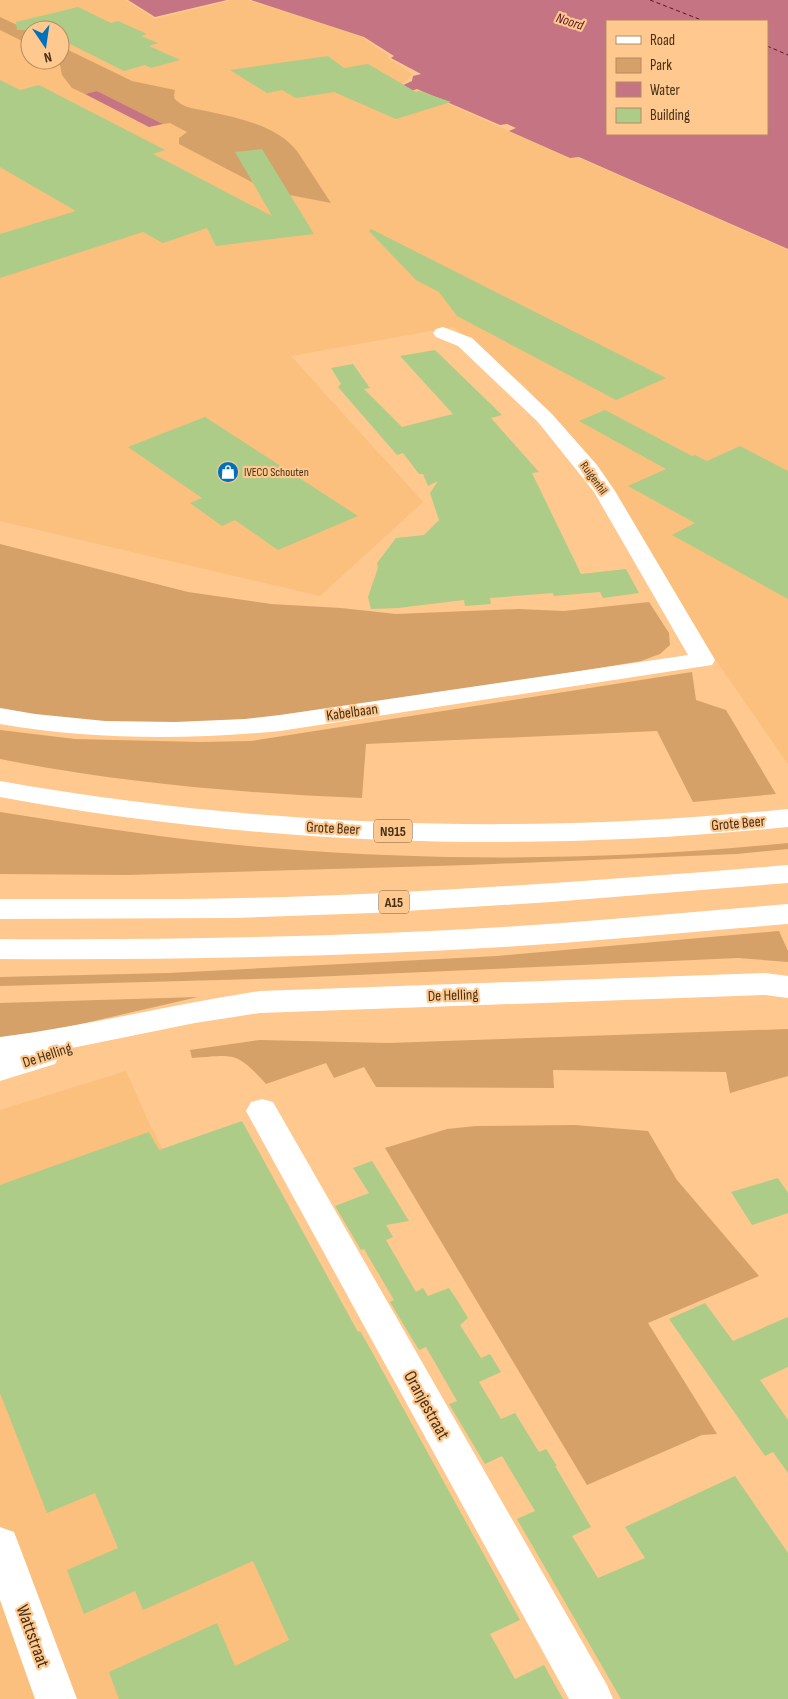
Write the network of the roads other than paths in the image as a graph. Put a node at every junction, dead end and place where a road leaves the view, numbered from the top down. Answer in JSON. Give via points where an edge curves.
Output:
{"nodes":[{"id":1,"x":443,"y":333,"type":"dead end"},
{"id":2,"x":703,"y":660,"type":"joint"},
{"id":3,"x":0,"y":716,"type":"edge"},
{"id":4,"x":0,"y":790,"type":"edge"},
{"id":5,"x":788,"y":818,"type":"edge"},
{"id":6,"x":788,"y":874,"type":"edge"},
{"id":7,"x":0,"y":910,"type":"edge"},
{"id":8,"x":788,"y":914,"type":"edge"},
{"id":9,"x":0,"y":949,"type":"edge"},
{"id":10,"x":788,"y":986,"type":"edge"},
{"id":11,"x":121,"y":1029,"type":"junction"},
{"id":12,"x":0,"y":1048,"type":"edge"},
{"id":13,"x":0,"y":1069,"type":"edge"},
{"id":14,"x":262,"y":1111,"type":"dead end"},
{"id":15,"x":0,"y":1545,"type":"edge"},
{"id":16,"x":56,"y":1699,"type":"edge"},
{"id":17,"x":592,"y":1699,"type":"edge"}],
"edges":[{"from":1,"to":2,"type":"main road","name":"Ruigenhil","via":[[465,342],[545,418],[589,470]]},
{"from":2,"to":3,"type":"main road","name":"Kabelbaan","via":[[230,728],[113,730]]},
{"from":4,"to":5,"type":"main road","name":"Grote Beer","number":"N915","via":[[195,818],[392,831],[591,831],[690,827]]},
{"from":6,"to":7,"type":"main road","number":"A15","via":[[627,888],[313,906]]},
{"from":8,"to":9,"type":"main road","via":[[506,937],[388,943]]},
{"from":10,"to":11,"type":"main road","name":"De Helling","via":[[765,984],[260,1002],[212,1008]]},
{"from":11,"to":12,"type":"main road","name":"De Helling"},
{"from":11,"to":13,"type":"main road","name":"De Helling"},
{"from":14,"to":17,"type":"main road","name":"Oranjestraat"},
{"from":15,"to":16,"type":"main road","name":"Wattstraat"}]}
